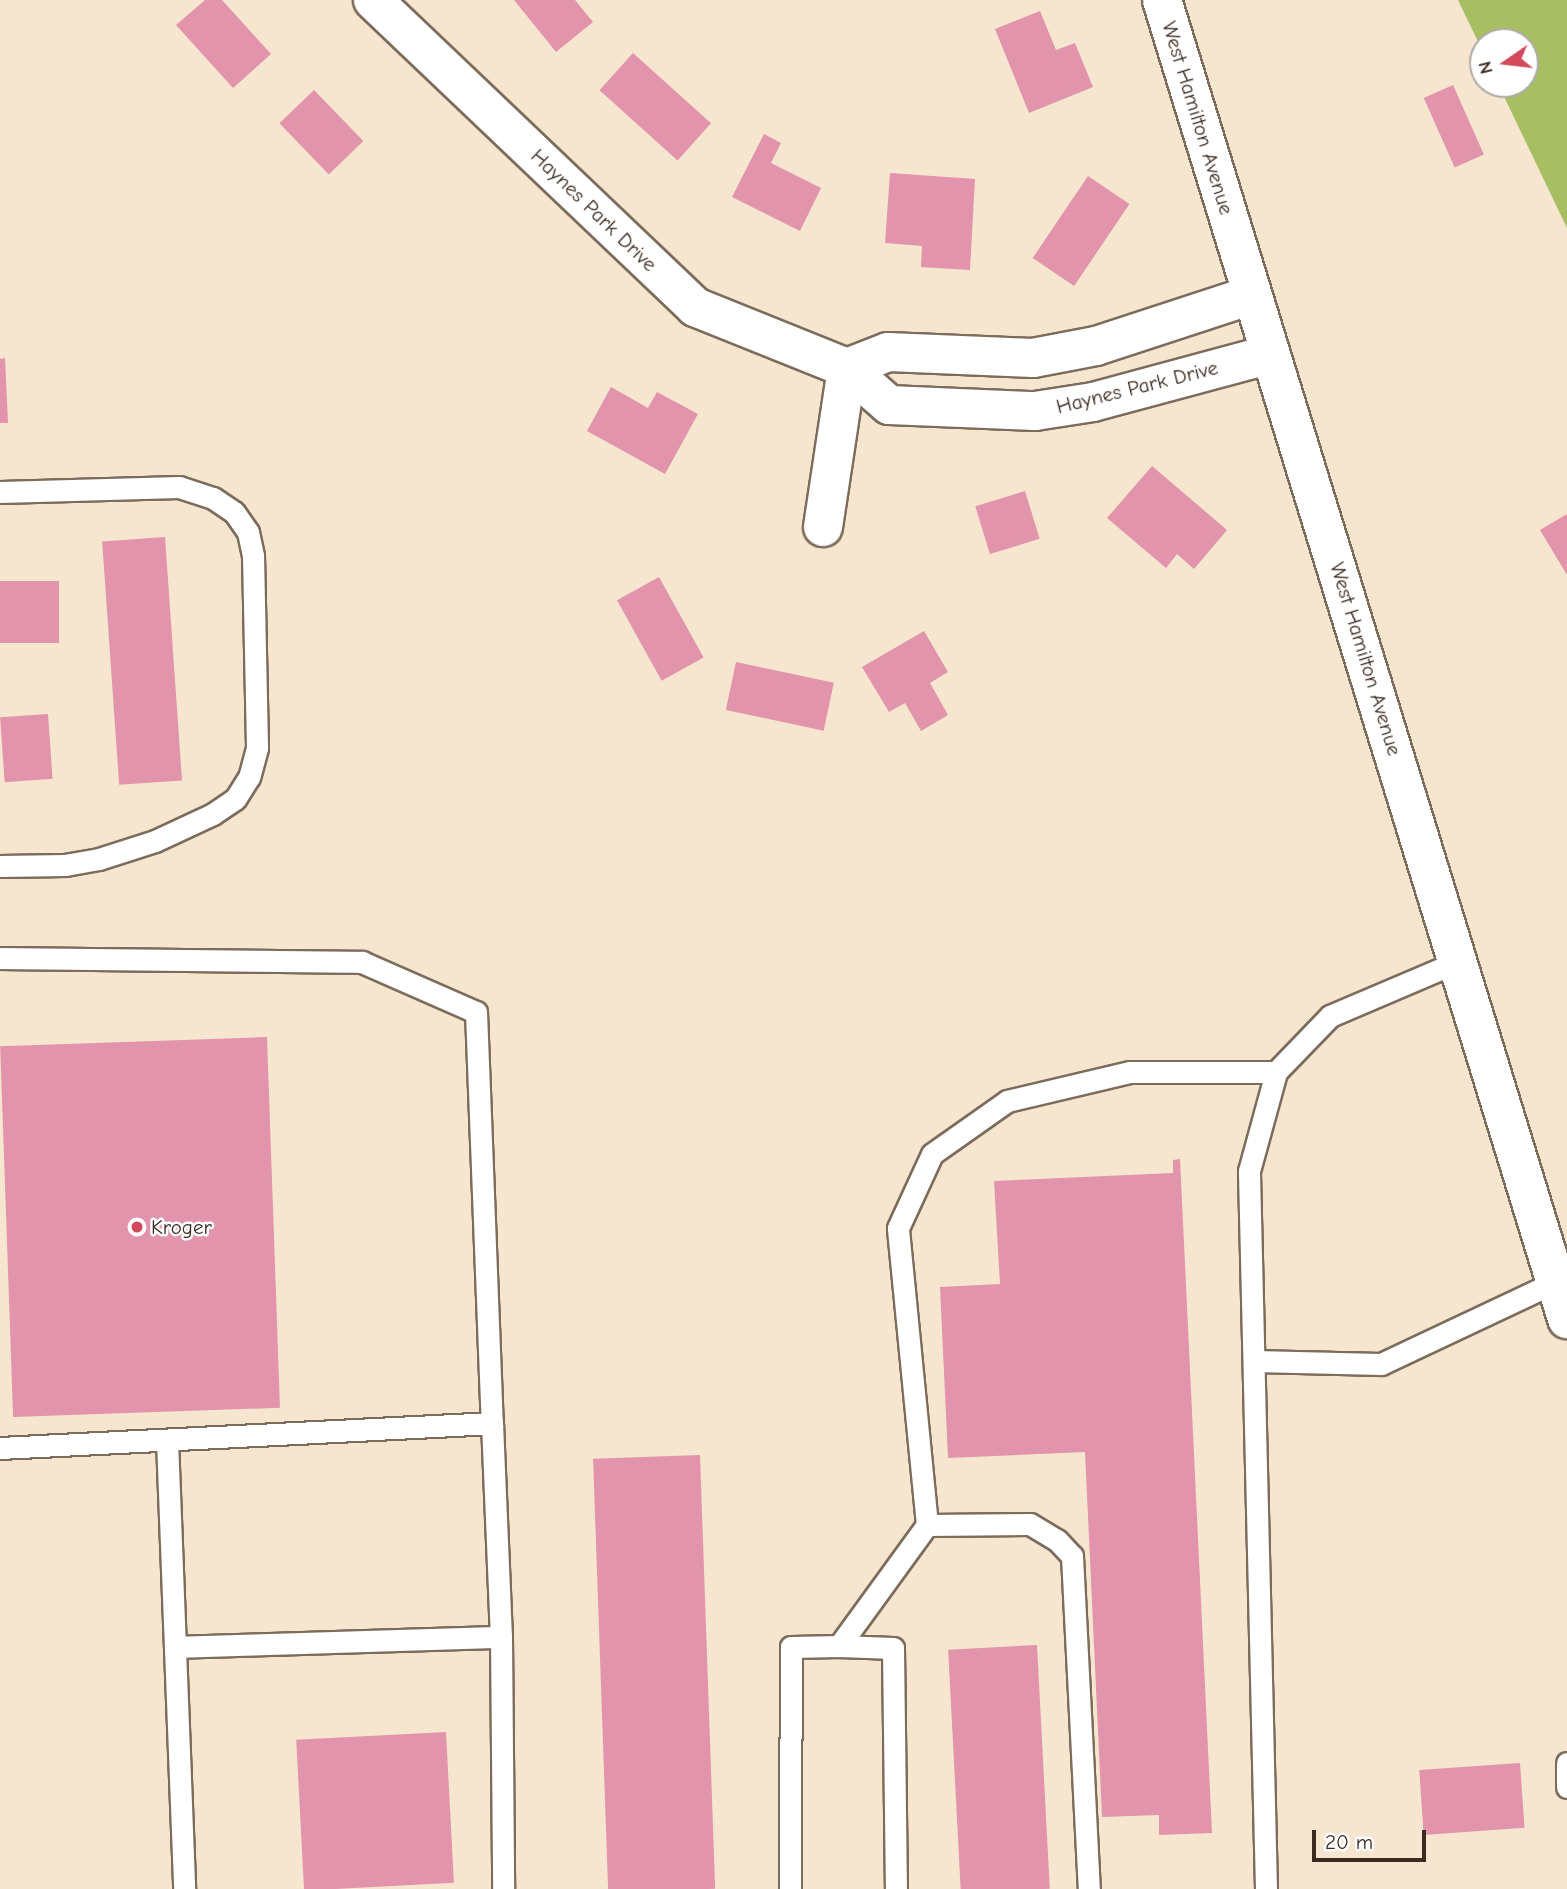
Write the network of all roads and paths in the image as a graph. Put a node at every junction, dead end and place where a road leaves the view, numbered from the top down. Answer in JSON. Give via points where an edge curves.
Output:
{"nodes":[{"id":1,"x":373,"y":0,"type":"edge"},
{"id":2,"x":1162,"y":0,"type":"edge"},
{"id":3,"x":1252,"y":295,"type":"junction"},
{"id":4,"x":1082,"y":349,"type":"junction"},
{"id":5,"x":1271,"y":354,"type":"junction"},
{"id":6,"x":847,"y":368,"type":"junction"},
{"id":7,"x":1093,"y":402,"type":"junction"},
{"id":8,"x":0,"y":492,"type":"edge"},
{"id":9,"x":824,"y":527,"type":"dead end"},
{"id":10,"x":0,"y":866,"type":"edge"},
{"id":11,"x":0,"y":958,"type":"edge"},
{"id":12,"x":1459,"y":961,"type":"junction"},
{"id":13,"x":1276,"y":1072,"type":"junction"},
{"id":14,"x":1561,"y":1279,"type":"edge"},
{"id":15,"x":1567,"y":1319,"type":"edge"},
{"id":16,"x":1254,"y":1361,"type":"junction"},
{"id":17,"x":492,"y":1423,"type":"junction"},
{"id":18,"x":167,"y":1440,"type":"junction"},
{"id":19,"x":0,"y":1448,"type":"edge"},
{"id":20,"x":927,"y":1525,"type":"junction"},
{"id":21,"x":501,"y":1637,"type":"junction"},
{"id":22,"x":839,"y":1646,"type":"junction"},
{"id":23,"x":175,"y":1647,"type":"junction"},
{"id":24,"x":1567,"y":1763,"type":"edge"},
{"id":25,"x":1567,"y":1787,"type":"edge"},
{"id":26,"x":184,"y":1889,"type":"edge"},
{"id":27,"x":503,"y":1889,"type":"edge"},
{"id":28,"x":790,"y":1889,"type":"edge"},
{"id":29,"x":896,"y":1889,"type":"edge"},
{"id":30,"x":1090,"y":1889,"type":"edge"},
{"id":31,"x":1266,"y":1889,"type":"edge"}],
"edges":[{"from":1,"to":6,"type":"street","name":"Haynes Park Drive","via":[[695,307]]},
{"from":2,"to":3,"type":"street","name":"West Hamilton Avenue"},
{"from":3,"to":4,"type":"street"},
{"from":3,"to":5,"type":"street","name":"West Hamilton Avenue"},
{"from":4,"to":6,"type":"street","via":[[1033,358],[888,352]]},
{"from":4,"to":7,"type":"street"},
{"from":5,"to":7,"type":"street","name":"Haynes Park Drive"},
{"from":5,"to":12,"type":"street","name":"West Hamilton Avenue"},
{"from":6,"to":7,"type":"street","name":"Haynes Park Drive","via":[[889,405],[1035,411]]},
{"from":6,"to":9,"type":"street"},
{"from":8,"to":10,"type":"lane","via":[[179,487],[213,498],[233,512],[248,532],[253,555],[257,748],[249,777],[235,799],[155,841],[66,865]]},
{"from":11,"to":17,"type":"lane","via":[[362,962],[476,1012]]},
{"from":12,"to":13,"type":"lane","via":[[1330,1016]]},
{"from":12,"to":14,"type":"street","name":"West Hamilton Avenue"},
{"from":13,"to":16,"type":"lane","via":[[1250,1171]]},
{"from":13,"to":20,"type":"lane","via":[[1130,1072],[1007,1101],[932,1154],[898,1228]]},
{"from":14,"to":15,"type":"street","name":"West Hamilton Avenue"},
{"from":14,"to":16,"type":"lane","via":[[1381,1364]]},
{"from":16,"to":31,"type":"lane"},
{"from":17,"to":18,"type":"lane"},
{"from":17,"to":21,"type":"lane"},
{"from":18,"to":19,"type":"lane"},
{"from":18,"to":23,"type":"lane"},
{"from":20,"to":22,"type":"lane"},
{"from":20,"to":30,"type":"lane","via":[[1030,1524],[1057,1540],[1072,1556]]},
{"from":21,"to":23,"type":"lane"},
{"from":21,"to":27,"type":"lane"},
{"from":22,"to":28,"type":"lane","via":[[791,1647]]},
{"from":22,"to":29,"type":"lane","via":[[892,1648]]},
{"from":23,"to":26,"type":"lane"},
{"from":24,"to":25,"type":"lane"}]}
